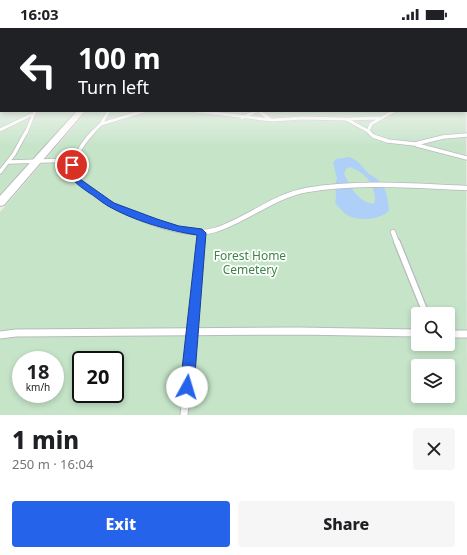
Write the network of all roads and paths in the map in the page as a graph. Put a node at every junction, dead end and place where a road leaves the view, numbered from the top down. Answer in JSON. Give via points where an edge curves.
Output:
{"nodes":[{"id":1,"x":34,"y":112,"type":"edge"},
{"id":2,"x":80,"y":112,"type":"edge"},
{"id":3,"x":108,"y":112,"type":"edge"},
{"id":4,"x":141,"y":112,"type":"edge"},
{"id":5,"x":203,"y":112,"type":"edge"},
{"id":6,"x":256,"y":112,"type":"edge"},
{"id":7,"x":260,"y":112,"type":"edge"},
{"id":8,"x":392,"y":112,"type":"edge"},
{"id":9,"x":31,"y":115,"type":"junction"},
{"id":10,"x":242,"y":118,"type":"junction"},
{"id":11,"x":380,"y":118,"type":"junction"},
{"id":12,"x":272,"y":120,"type":"junction"},
{"id":13,"x":346,"y":120,"type":"junction"},
{"id":14,"x":101,"y":124,"type":"junction"},
{"id":15,"x":0,"y":130,"type":"edge"},
{"id":16,"x":368,"y":130,"type":"junction"},
{"id":17,"x":467,"y":135,"type":"edge"},
{"id":18,"x":415,"y":144,"type":"junction"},
{"id":19,"x":74,"y":160,"type":"junction"},
{"id":20,"x":467,"y":160,"type":"edge"},
{"id":21,"x":9,"y":162,"type":"junction"},
{"id":22,"x":36,"y":162,"type":"junction"},
{"id":23,"x":0,"y":172,"type":"edge"},
{"id":24,"x":467,"y":188,"type":"edge"},
{"id":25,"x":0,"y":202,"type":"edge"},
{"id":26,"x":393,"y":232,"type":"dead end"},
{"id":27,"x":202,"y":233,"type":"junction"},
{"id":28,"x":423,"y":307,"type":"edge"},
{"id":29,"x":193,"y":332,"type":"junction"},
{"id":30,"x":411,"y":333,"type":"edge"},
{"id":31,"x":455,"y":334,"type":"edge"},
{"id":32,"x":467,"y":334,"type":"edge"},
{"id":33,"x":0,"y":335,"type":"edge"},
{"id":34,"x":184,"y":415,"type":"edge"}],
"edges":[{"from":1,"to":9,"type":"lane"},
{"from":2,"to":22,"type":"street"},
{"from":3,"to":14,"type":"lane"},
{"from":4,"to":14,"type":"lane"},
{"from":5,"to":10,"type":"lane"},
{"from":6,"to":10,"type":"lane"},
{"from":7,"to":12,"type":"lane"},
{"from":8,"to":11,"type":"lane"},
{"from":9,"to":15,"type":"lane"},
{"from":9,"to":21,"type":"lane","via":[[26,133]]},
{"from":10,"to":12,"type":"lane"},
{"from":11,"to":13,"type":"lane"},
{"from":11,"to":16,"type":"lane","via":[[371,124]]},
{"from":12,"to":13,"type":"lane"},
{"from":13,"to":16,"type":"lane"},
{"from":14,"to":19,"type":"lane","via":[[88,137]]},
{"from":16,"to":18,"type":"lane","via":[[373,136],[388,141]]},
{"from":17,"to":18,"type":"lane","via":[[443,137]]},
{"from":18,"to":20,"type":"lane"},
{"from":19,"to":22,"type":"lane"},
{"from":19,"to":27,"type":"lane","via":[[72,173],[78,181],[111,204],[171,227]]},
{"from":21,"to":22,"type":"lane"},
{"from":21,"to":23,"type":"lane"},
{"from":22,"to":25,"type":"street"},
{"from":24,"to":27,"type":"lane","via":[[400,186],[304,190],[232,224]]},
{"from":26,"to":28,"type":"lane"},
{"from":27,"to":29,"type":"lane"},
{"from":29,"to":30,"type":"lane"},
{"from":29,"to":33,"type":"lane"},
{"from":29,"to":34,"type":"lane"},
{"from":31,"to":32,"type":"lane"}]}
